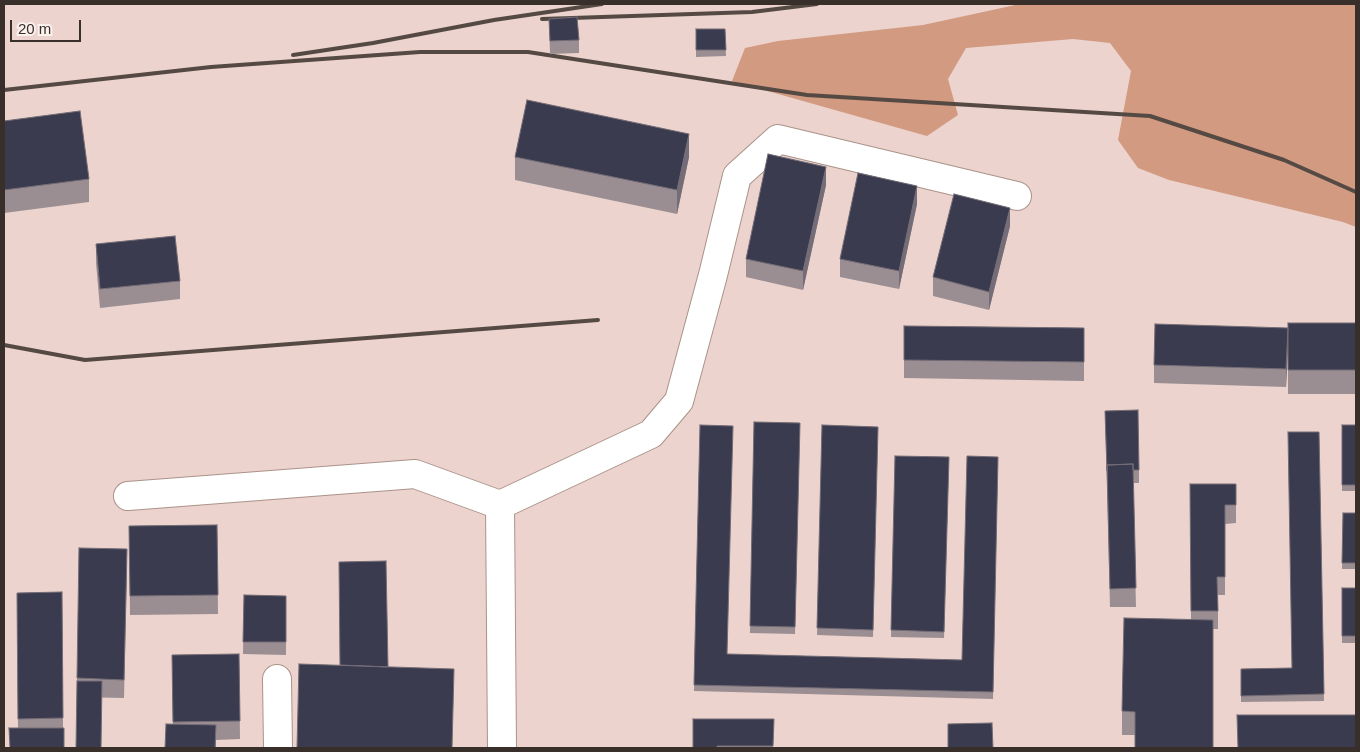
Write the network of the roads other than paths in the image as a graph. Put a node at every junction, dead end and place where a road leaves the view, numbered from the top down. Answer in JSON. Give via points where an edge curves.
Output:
{"nodes":[{"id":1,"x":1017,"y":196,"type":"dead end"},
{"id":2,"x":128,"y":496,"type":"dead end"},
{"id":3,"x":500,"y":505,"type":"junction"},
{"id":4,"x":277,"y":680,"type":"dead end"},
{"id":5,"x":278,"y":748,"type":"edge"},
{"id":6,"x":502,"y":748,"type":"edge"}],
"edges":[{"from":1,"to":3,"type":"lane","via":[[778,139],[737,176],[679,401],[651,434]]},
{"from":2,"to":3,"type":"lane","via":[[414,474]]},
{"from":3,"to":6,"type":"lane"},
{"from":4,"to":5,"type":"lane"}]}
